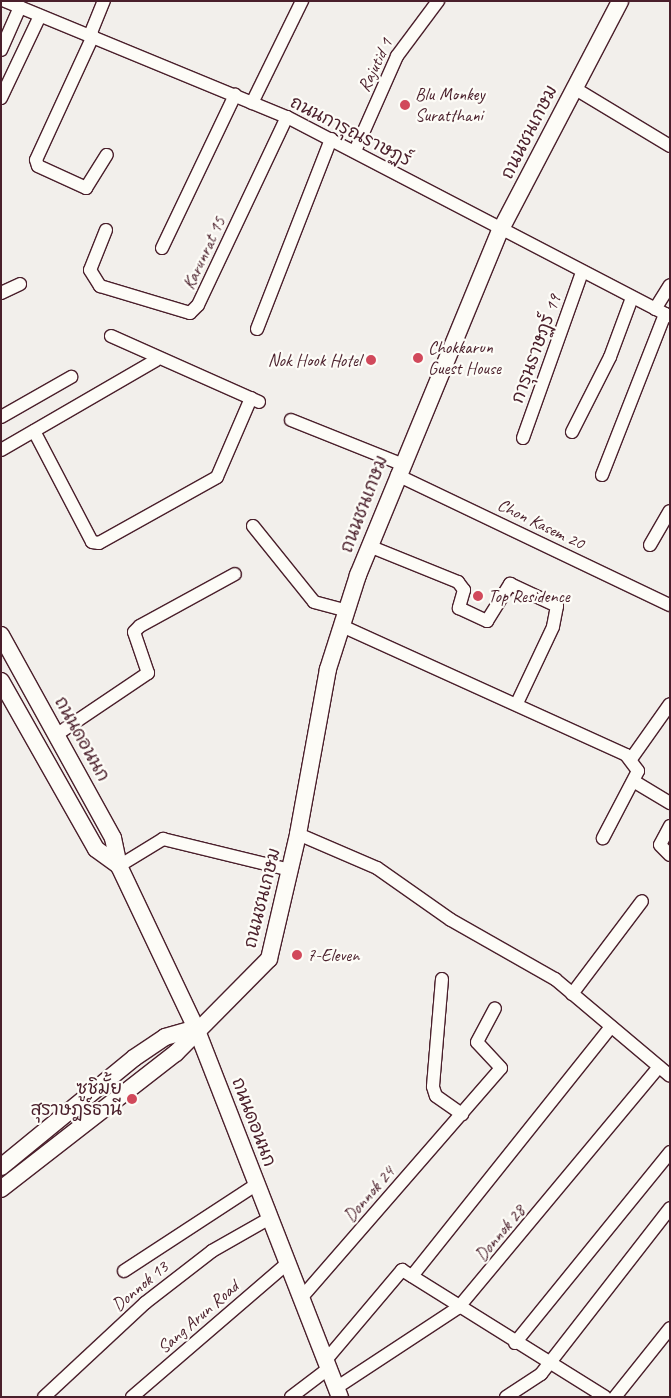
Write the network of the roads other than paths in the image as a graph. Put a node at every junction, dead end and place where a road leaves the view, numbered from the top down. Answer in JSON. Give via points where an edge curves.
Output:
{"nodes":[{"id":1,"x":5,"y":1,"type":"edge"},
{"id":2,"x":104,"y":1,"type":"edge"},
{"id":3,"x":302,"y":1,"type":"edge"},
{"id":4,"x":438,"y":1,"type":"edge"},
{"id":5,"x":620,"y":1,"type":"edge"},
{"id":6,"x":26,"y":6,"type":"edge"},
{"id":7,"x":40,"y":16,"type":"junction"},
{"id":8,"x":91,"y":36,"type":"junction"},
{"id":9,"x":1,"y":50,"type":"edge"},
{"id":10,"x":574,"y":88,"type":"junction"},
{"id":11,"x":235,"y":95,"type":"junction"},
{"id":12,"x":1,"y":98,"type":"edge"},
{"id":13,"x":252,"y":103,"type":"junction"},
{"id":14,"x":287,"y":117,"type":"junction"},
{"id":15,"x":331,"y":139,"type":"junction"},
{"id":16,"x":670,"y":146,"type":"edge"},
{"id":17,"x":355,"y":151,"type":"junction"},
{"id":18,"x":107,"y":155,"type":"dead end"},
{"id":19,"x":106,"y":230,"type":"dead end"},
{"id":20,"x":500,"y":231,"type":"junction"},
{"id":21,"x":162,"y":248,"type":"dead end"},
{"id":22,"x":582,"y":272,"type":"junction"},
{"id":23,"x":20,"y":284,"type":"dead end"},
{"id":24,"x":670,"y":285,"type":"edge"},
{"id":25,"x":1,"y":294,"type":"edge"},
{"id":26,"x":632,"y":298,"type":"junction"},
{"id":27,"x":663,"y":313,"type":"edge"},
{"id":28,"x":258,"y":329,"type":"dead end"},
{"id":29,"x":111,"y":336,"type":"dead end"},
{"id":30,"x":156,"y":360,"type":"junction"},
{"id":31,"x":71,"y":377,"type":"dead end"},
{"id":32,"x":3,"y":412,"type":"edge"},
{"id":33,"x":291,"y":420,"type":"dead end"},
{"id":34,"x":34,"y":431,"type":"junction"},
{"id":35,"x":572,"y":432,"type":"dead end"},
{"id":36,"x":523,"y":438,"type":"dead end"},
{"id":37,"x":1,"y":450,"type":"edge"},
{"id":38,"x":399,"y":469,"type":"junction"},
{"id":39,"x":602,"y":475,"type":"dead end"},
{"id":40,"x":670,"y":511,"type":"edge"},
{"id":41,"x":253,"y":526,"type":"dead end"},
{"id":42,"x":650,"y":545,"type":"dead end"},
{"id":43,"x":369,"y":546,"type":"junction"},
{"id":44,"x":235,"y":574,"type":"dead end"},
{"id":45,"x":670,"y":605,"type":"edge"},
{"id":46,"x":344,"y":619,"type":"junction"},
{"id":47,"x":1,"y":635,"type":"edge"},
{"id":48,"x":1,"y":681,"type":"edge"},
{"id":49,"x":517,"y":703,"type":"junction"},
{"id":50,"x":670,"y":704,"type":"edge"},
{"id":51,"x":666,"y":718,"type":"edge"},
{"id":52,"x":56,"y":735,"type":"junction"},
{"id":53,"x":630,"y":759,"type":"junction"},
{"id":54,"x":635,"y":782,"type":"junction"},
{"id":55,"x":670,"y":803,"type":"edge"},
{"id":56,"x":670,"y":826,"type":"edge"},
{"id":57,"x":298,"y":834,"type":"junction"},
{"id":58,"x":602,"y":838,"type":"dead end"},
{"id":59,"x":670,"y":855,"type":"edge"},
{"id":60,"x":119,"y":866,"type":"junction"},
{"id":61,"x":290,"y":870,"type":"junction"},
{"id":62,"x":642,"y":901,"type":"dead end"},
{"id":63,"x":442,"y":978,"type":"dead end"},
{"id":64,"x":572,"y":994,"type":"junction"},
{"id":65,"x":496,"y":1008,"type":"dead end"},
{"id":66,"x":611,"y":1027,"type":"junction"},
{"id":67,"x":196,"y":1028,"type":"junction"},
{"id":68,"x":659,"y":1066,"type":"junction"},
{"id":69,"x":670,"y":1076,"type":"edge"},
{"id":70,"x":462,"y":1114,"type":"junction"},
{"id":71,"x":670,"y":1152,"type":"edge"},
{"id":72,"x":1,"y":1167,"type":"edge"},
{"id":73,"x":257,"y":1184,"type":"junction"},
{"id":74,"x":1,"y":1189,"type":"edge"},
{"id":75,"x":670,"y":1208,"type":"edge"},
{"id":76,"x":270,"y":1218,"type":"junction"},
{"id":77,"x":288,"y":1263,"type":"junction"},
{"id":78,"x":124,"y":1271,"type":"dead end"},
{"id":79,"x":412,"y":1276,"type":"junction"},
{"id":80,"x":302,"y":1297,"type":"junction"},
{"id":81,"x":458,"y":1308,"type":"junction"},
{"id":82,"x":670,"y":1328,"type":"edge"},
{"id":83,"x":515,"y":1343,"type":"junction"},
{"id":84,"x":546,"y":1363,"type":"junction"},
{"id":85,"x":327,"y":1364,"type":"junction"},
{"id":86,"x":338,"y":1392,"type":"edge"},
{"id":87,"x":44,"y":1397,"type":"edge"},
{"id":88,"x":132,"y":1397,"type":"edge"},
{"id":89,"x":291,"y":1397,"type":"edge"},
{"id":90,"x":506,"y":1397,"type":"edge"},
{"id":91,"x":605,"y":1397,"type":"edge"},
{"id":92,"x":615,"y":1397,"type":"edge"}],
"edges":[{"from":1,"to":6,"type":"street","name":"ถนนการุณราษฏร์"},
{"from":2,"to":8,"type":"street"},
{"from":3,"to":13,"type":"street"},
{"from":4,"to":17,"type":"street","name":"Rajutid 1","via":[[397,56]]},
{"from":5,"to":10,"type":"main road","name":"ถนนชนเกษม"},
{"from":6,"to":7,"type":"street","name":"ถนนการุณราษฏร์"},
{"from":6,"to":9,"type":"street"},
{"from":7,"to":8,"type":"street","name":"ถนนการุณราษฏร์"},
{"from":7,"to":12,"type":"street"},
{"from":8,"to":11,"type":"street","name":"ถนนการุณราษฏร์"},
{"from":8,"to":18,"type":"street","via":[[36,160],[38,166],[86,188]]},
{"from":10,"to":16,"type":"street"},
{"from":10,"to":20,"type":"main road","name":"ถนนชนเกษม"},
{"from":11,"to":13,"type":"street","name":"ถนนการุณราษฏร์"},
{"from":11,"to":21,"type":"street"},
{"from":13,"to":14,"type":"street","name":"ถนนการุณราษฏร์"},
{"from":14,"to":15,"type":"street","name":"ถนนการุณราษฏร์"},
{"from":14,"to":19,"type":"street","name":"Karunrat 15","via":[[198,305],[190,313],[100,286],[90,270]]},
{"from":15,"to":17,"type":"street","name":"ถนนการุณราษฏร์"},
{"from":15,"to":28,"type":"street"},
{"from":17,"to":20,"type":"street","name":"ถนนการุณราษฏร์"},
{"from":20,"to":22,"type":"street","name":"ถนนการุณราษฏร์"},
{"from":20,"to":38,"type":"main road","name":"ถนนชนเกษม"},
{"from":22,"to":26,"type":"street","name":"ถนนการุณราษฏร์"},
{"from":22,"to":36,"type":"street","name":"การุนราษฏร์ 19"},
{"from":23,"to":25,"type":"street"},
{"from":24,"to":27,"type":"street"},
{"from":26,"to":27,"type":"street","name":"ถนนการุณราษฏร์"},
{"from":26,"to":35,"type":"street","via":[[610,357]]},
{"from":27,"to":39,"type":"street"},
{"from":29,"to":30,"type":"street"},
{"from":30,"to":34,"type":"street"},
{"from":30,"to":34,"type":"street","via":[[255,400],[217,477],[99,543],[92,542]]},
{"from":31,"to":32,"type":"street"},
{"from":33,"to":38,"type":"street","name":"Chon Kasem 20"},
{"from":34,"to":37,"type":"street"},
{"from":38,"to":43,"type":"main road","name":"ถนนชนเกษม"},
{"from":38,"to":45,"type":"street","name":"Chon Kasem 20"},
{"from":40,"to":42,"type":"street"},
{"from":41,"to":46,"type":"street","via":[[314,602]]},
{"from":43,"to":46,"type":"main road","name":"ถนนชนเกษม"},
{"from":43,"to":49,"type":"street","via":[[458,582],[464,590],[460,608],[486,621],[510,584],[557,606],[553,627]]},
{"from":44,"to":52,"type":"street","via":[[140,626],[134,632],[148,674]]},
{"from":46,"to":49,"type":"street"},
{"from":46,"to":57,"type":"main road","name":"ถนนชนเกษม","via":[[328,669]]},
{"from":47,"to":52,"type":"main road","name":"ถนนดอนนก"},
{"from":48,"to":60,"type":"main road","name":"ถนนดอนนก","via":[[96,849]]},
{"from":49,"to":53,"type":"street"},
{"from":50,"to":51,"type":"street"},
{"from":51,"to":53,"type":"street"},
{"from":52,"to":60,"type":"main road","name":"ถนนดอนนก","via":[[113,838]]},
{"from":53,"to":54,"type":"street","via":[[638,771]]},
{"from":54,"to":55,"type":"street"},
{"from":54,"to":58,"type":"street"},
{"from":56,"to":59,"type":"street","via":[[660,845]]},
{"from":57,"to":61,"type":"main road","name":"ถนนชนเกษม"},
{"from":57,"to":64,"type":"street","via":[[377,868],[451,920]]},
{"from":60,"to":61,"type":"street","via":[[163,840]]},
{"from":60,"to":67,"type":"main road","name":"ถนนดอนนก"},
{"from":61,"to":67,"type":"main road","name":"ถนนชนเกษม","via":[[269,959],[246,986]]},
{"from":62,"to":64,"type":"street"},
{"from":63,"to":70,"type":"street","via":[[433,1087],[436,1096]]},
{"from":64,"to":66,"type":"street"},
{"from":65,"to":70,"type":"street","name":"Donnok 24","via":[[477,1042],[501,1068]]},
{"from":66,"to":68,"type":"street"},
{"from":66,"to":79,"type":"street"},
{"from":67,"to":72,"type":"main road","name":"ถนนชนเกษม","via":[[165,1037],[134,1058]]},
{"from":67,"to":73,"type":"main road","name":"ถนนดอนนก"},
{"from":67,"to":74,"type":"main road","name":"ถนนชนเกษม","via":[[176,1053]]},
{"from":68,"to":69,"type":"street"},
{"from":68,"to":81,"type":"street","name":"Donnok 28"},
{"from":70,"to":80,"type":"street","name":"Donnok 24"},
{"from":71,"to":83,"type":"street"},
{"from":73,"to":76,"type":"main road","name":"ถนนดอนนก"},
{"from":73,"to":78,"type":"street"},
{"from":75,"to":84,"type":"street"},
{"from":76,"to":77,"type":"main road","name":"ถนนดอนนก"},
{"from":76,"to":87,"type":"street","name":"Donnok 13","via":[[212,1251],[145,1303]]},
{"from":77,"to":80,"type":"main road","name":"ถนนดอนนก"},
{"from":77,"to":88,"type":"street","name":"Sang Arun Road"},
{"from":79,"to":81,"type":"street"},
{"from":79,"to":85,"type":"street","via":[[402,1270],[394,1274]]},
{"from":80,"to":85,"type":"main road","name":"ถนนดอนนก"},
{"from":81,"to":83,"type":"street"},
{"from":81,"to":86,"type":"street","name":"Donnok 28"},
{"from":82,"to":92,"type":"street"},
{"from":83,"to":84,"type":"street"},
{"from":84,"to":90,"type":"street","via":[[541,1374]]},
{"from":84,"to":91,"type":"street"},
{"from":85,"to":86,"type":"main road","name":"ถนนดอนนก"},
{"from":85,"to":89,"type":"street"}]}
